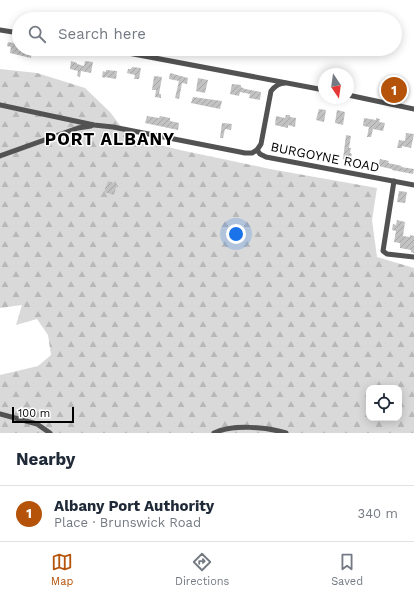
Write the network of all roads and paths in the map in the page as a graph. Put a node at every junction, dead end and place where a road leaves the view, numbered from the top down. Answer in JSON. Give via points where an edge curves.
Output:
{"nodes":[{"id":1,"x":0,"y":30,"type":"edge"},
{"id":2,"x":12,"y":32,"type":"edge"},
{"id":3,"x":145,"y":56,"type":"edge"},
{"id":4,"x":290,"y":83,"type":"junction"},
{"id":5,"x":318,"y":89,"type":"edge"},
{"id":6,"x":354,"y":96,"type":"edge"},
{"id":7,"x":0,"y":105,"type":"edge"},
{"id":8,"x":414,"y":109,"type":"edge"},
{"id":9,"x":94,"y":125,"type":"junction"},
{"id":10,"x":257,"y":150,"type":"junction"},
{"id":11,"x":0,"y":156,"type":"edge"},
{"id":12,"x":394,"y":181,"type":"junction"},
{"id":13,"x":414,"y":185,"type":"edge"},
{"id":14,"x":414,"y":257,"type":"edge"},
{"id":15,"x":0,"y":414,"type":"edge"},
{"id":16,"x":50,"y":433,"type":"edge"},
{"id":17,"x":214,"y":433,"type":"edge"},
{"id":18,"x":286,"y":433,"type":"edge"}],
"edges":[{"from":1,"to":2,"type":"street"},
{"from":3,"to":4,"type":"street"},
{"from":4,"to":5,"type":"street"},
{"from":4,"to":10,"type":"street","via":[[281,83],[271,91],[261,144]]},
{"from":6,"to":8,"type":"street"},
{"from":7,"to":9,"type":"street","name":"BURGOYNE ROAD"},
{"from":9,"to":10,"type":"street","name":"BURGOYNE ROAD","via":[[245,153]]},
{"from":9,"to":11,"type":"street","via":[[78,128]]},
{"from":10,"to":12,"type":"street","name":"BURGOYNE ROAD","via":[[266,158]]},
{"from":12,"to":13,"type":"street","name":"BURGOYNE ROAD"},
{"from":12,"to":14,"type":"street","via":[[383,251],[387,254]]},
{"from":15,"to":16,"type":"street","via":[[37,424]]},
{"from":17,"to":18,"type":"street","via":[[220,430],[257,427]]}]}
